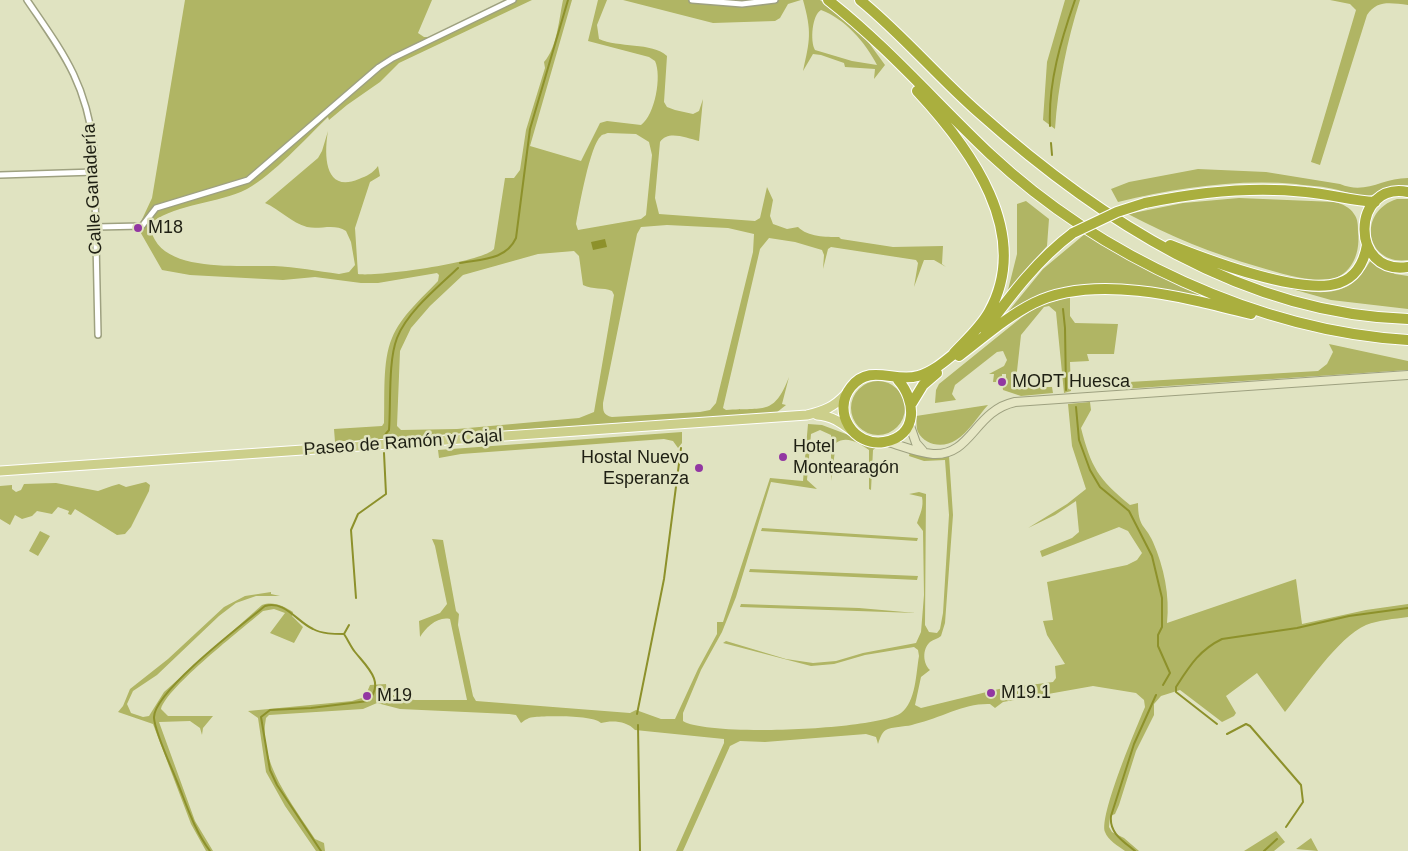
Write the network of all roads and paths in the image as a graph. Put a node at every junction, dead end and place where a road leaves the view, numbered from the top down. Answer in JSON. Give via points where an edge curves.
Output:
{"nodes":[{"id":1,"x":26,"y":0,"type":"edge"},
{"id":2,"x":514,"y":0,"type":"edge"},
{"id":3,"x":692,"y":0,"type":"edge"},
{"id":4,"x":776,"y":0,"type":"edge"},
{"id":5,"x":823,"y":0,"type":"edge"},
{"id":6,"x":828,"y":0,"type":"edge"},
{"id":7,"x":860,"y":0,"type":"edge"},
{"id":8,"x":95,"y":172,"type":"junction"},
{"id":9,"x":0,"y":175,"type":"edge"},
{"id":10,"x":1408,"y":192,"type":"edge"},
{"id":11,"x":1353,"y":201,"type":"junction"},
{"id":12,"x":1375,"y":202,"type":"junction"},
{"id":13,"x":1102,"y":211,"type":"junction"},
{"id":14,"x":1366,"y":217,"type":"junction"},
{"id":15,"x":96,"y":227,"type":"junction"},
{"id":16,"x":1367,"y":245,"type":"junction"},
{"id":17,"x":1408,"y":266,"type":"edge"},
{"id":18,"x":1408,"y":319,"type":"edge"},
{"id":19,"x":98,"y":334,"type":"dead end"},
{"id":20,"x":1345,"y":334,"type":"junction"},
{"id":21,"x":1408,"y":340,"type":"edge"},
{"id":22,"x":956,"y":355,"type":"junction"},
{"id":23,"x":1408,"y":375,"type":"edge"},
{"id":24,"x":898,"y":380,"type":"junction"},
{"id":25,"x":920,"y":381,"type":"junction"},
{"id":26,"x":846,"y":394,"type":"junction"},
{"id":27,"x":912,"y":403,"type":"junction"},
{"id":28,"x":807,"y":415,"type":"junction"},
{"id":29,"x":909,"y":423,"type":"junction"},
{"id":30,"x":852,"y":431,"type":"junction"},
{"id":31,"x":888,"y":442,"type":"junction"},
{"id":32,"x":927,"y":453,"type":"junction"},
{"id":33,"x":0,"y":470,"type":"edge"}],
"edges":[{"from":1,"to":8,"type":"street","name":"Calle Ganadería","via":[[70,63],[77,79],[91,124]]},
{"from":2,"to":15,"type":"street","via":[[379,67],[248,180],[156,208],[142,226]]},
{"from":3,"to":4,"type":"street","via":[[742,4]]},
{"from":5,"to":22,"type":"highway","via":[[930,105],[969,156],[992,197],[1004,247],[1000,281],[990,311]]},
{"from":6,"to":20,"type":"highway","via":[[904,68],[991,155],[1101,238],[1207,292],[1284,319]]},
{"from":7,"to":13,"type":"highway","via":[[978,112]]},
{"from":8,"to":9,"type":"street"},
{"from":8,"to":15,"type":"street","name":"Calle Ganadería"},
{"from":10,"to":12,"type":"highway","via":[[1394,192]]},
{"from":11,"to":12,"type":"highway"},
{"from":11,"to":14,"type":"highway"},
{"from":11,"to":22,"type":"highway","bridge":true,"via":[[1277,190],[1197,194],[1145,203],[1102,218],[1073,233],[1037,265],[984,331]]},
{"from":12,"to":14,"type":"highway"},
{"from":13,"to":16,"type":"highway","via":[[1203,258],[1264,276],[1311,285],[1325,286],[1350,278],[1363,261]]},
{"from":13,"to":18,"type":"highway","via":[[1150,241],[1238,283],[1294,301],[1358,315]]},
{"from":14,"to":16,"type":"highway"},
{"from":15,"to":19,"type":"street","name":"Calle Ganadería"},
{"from":16,"to":17,"type":"highway","via":[[1382,262],[1396,267]]},
{"from":20,"to":21,"type":"highway"},
{"from":20,"to":22,"type":"highway","via":[[1175,296],[1137,290],[1085,291],[1059,294],[1035,302]]},
{"from":22,"to":25,"type":"highway"},
{"from":23,"to":32,"type":"street","via":[[1015,402],[989,413],[960,447],[940,454]]},
{"from":24,"to":25,"type":"highway"},
{"from":24,"to":26,"type":"highway","via":[[883,375],[865,376]]},
{"from":24,"to":27,"type":"highway"},
{"from":25,"to":27,"type":"highway"},
{"from":26,"to":28,"type":"main road","via":[[835,406]]},
{"from":26,"to":30,"type":"highway","via":[[844,418]]},
{"from":27,"to":29,"type":"highway"},
{"from":28,"to":30,"type":"main road","via":[[838,420]]},
{"from":28,"to":33,"type":"main road","name":"Paseo de Ramón y Cajal"},
{"from":29,"to":31,"type":"highway","via":[[904,431]]},
{"from":29,"to":32,"type":"street","via":[[916,443]]},
{"from":30,"to":31,"type":"highway","via":[[868,442]]},
{"from":31,"to":32,"type":"street"}]}
